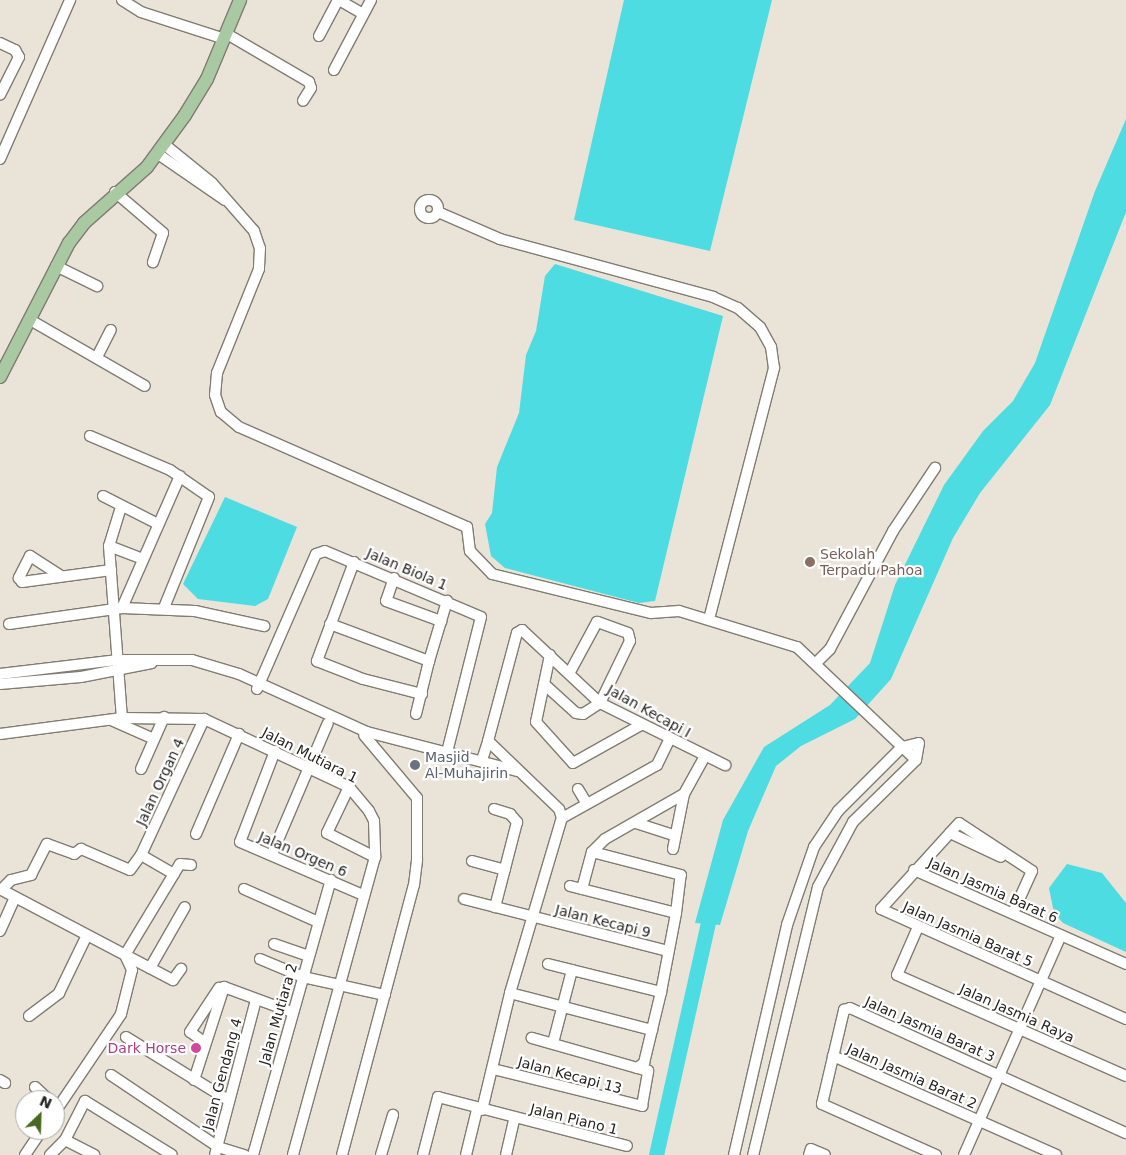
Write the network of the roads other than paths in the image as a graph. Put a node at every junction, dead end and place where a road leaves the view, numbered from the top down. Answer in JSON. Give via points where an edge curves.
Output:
{"nodes":[{"id":1,"x":70,"y":0,"type":"edge"},
{"id":2,"x":122,"y":0,"type":"edge"},
{"id":3,"x":240,"y":0,"type":"edge"},
{"id":4,"x":338,"y":0,"type":"edge"},
{"id":5,"x":371,"y":0,"type":"edge"},
{"id":6,"x":138,"y":5,"type":"edge"},
{"id":7,"x":363,"y":14,"type":"junction"},
{"id":8,"x":319,"y":36,"type":"dead end"},
{"id":9,"x":226,"y":37,"type":"junction"},
{"id":10,"x":0,"y":43,"type":"edge"},
{"id":11,"x":334,"y":70,"type":"dead end"},
{"id":12,"x":0,"y":95,"type":"edge"},
{"id":13,"x":303,"y":101,"type":"dead end"},
{"id":14,"x":162,"y":149,"type":"junction"},
{"id":15,"x":0,"y":158,"type":"edge"},
{"id":16,"x":203,"y":175,"type":"junction"},
{"id":17,"x":196,"y":184,"type":"junction"},
{"id":18,"x":115,"y":192,"type":"junction"},
{"id":19,"x":230,"y":203,"type":"junction"},
{"id":20,"x":438,"y":212,"type":"dead end"},
{"id":21,"x":153,"y":262,"type":"dead end"},
{"id":22,"x":56,"y":266,"type":"junction"},
{"id":23,"x":98,"y":286,"type":"dead end"},
{"id":24,"x":32,"y":321,"type":"junction"},
{"id":25,"x":111,"y":330,"type":"dead end"},
{"id":26,"x":98,"y":355,"type":"junction"},
{"id":27,"x":0,"y":377,"type":"edge"},
{"id":28,"x":145,"y":386,"type":"dead end"},
{"id":29,"x":90,"y":436,"type":"dead end"},
{"id":30,"x":935,"y":468,"type":"dead end"},
{"id":31,"x":180,"y":476,"type":"junction"},
{"id":32,"x":103,"y":496,"type":"dead end"},
{"id":33,"x":121,"y":507,"type":"junction"},
{"id":34,"x":158,"y":524,"type":"junction"},
{"id":35,"x":109,"y":546,"type":"junction"},
{"id":36,"x":143,"y":559,"type":"junction"},
{"id":37,"x":354,"y":562,"type":"junction"},
{"id":38,"x":111,"y":570,"type":"junction"},
{"id":39,"x":61,"y":576,"type":"junction"},
{"id":40,"x":394,"y":578,"type":"junction"},
{"id":41,"x":447,"y":601,"type":"junction"},
{"id":42,"x":119,"y":608,"type":"junction"},
{"id":43,"x":164,"y":608,"type":"junction"},
{"id":44,"x":709,"y":619,"type":"junction"},
{"id":45,"x":441,"y":621,"type":"junction"},
{"id":46,"x":9,"y":624,"type":"dead end"},
{"id":47,"x":330,"y":624,"type":"junction"},
{"id":48,"x":264,"y":626,"type":"dead end"},
{"id":49,"x":550,"y":655,"type":"junction"},
{"id":50,"x":429,"y":661,"type":"junction"},
{"id":51,"x":816,"y":663,"type":"junction"},
{"id":52,"x":118,"y":665,"type":"junction"},
{"id":53,"x":570,"y":672,"type":"junction"},
{"id":54,"x":0,"y":674,"type":"edge"},
{"id":55,"x":0,"y":684,"type":"edge"},
{"id":56,"x":544,"y":684,"type":"junction"},
{"id":57,"x":258,"y":686,"type":"junction"},
{"id":58,"x":422,"y":694,"type":"junction"},
{"id":59,"x":600,"y":703,"type":"junction"},
{"id":60,"x":416,"y":714,"type":"dead end"},
{"id":61,"x":164,"y":717,"type":"junction"},
{"id":62,"x":122,"y":718,"type":"junction"},
{"id":63,"x":204,"y":719,"type":"junction"},
{"id":64,"x":111,"y":720,"type":"junction"},
{"id":65,"x":328,"y":723,"type":"junction"},
{"id":66,"x":640,"y":725,"type":"junction"},
{"id":67,"x":366,"y":733,"type":"junction"},
{"id":68,"x":0,"y":734,"type":"edge"},
{"id":69,"x":239,"y":734,"type":"junction"},
{"id":70,"x":154,"y":739,"type":"junction"},
{"id":71,"x":669,"y":740,"type":"junction"},
{"id":72,"x":488,"y":741,"type":"junction"},
{"id":73,"x":902,"y":746,"type":"junction"},
{"id":74,"x":274,"y":751,"type":"junction"},
{"id":75,"x":448,"y":752,"type":"junction"},
{"id":76,"x":705,"y":756,"type":"junction"},
{"id":77,"x":482,"y":760,"type":"junction"},
{"id":78,"x":725,"y":765,"type":"dead end"},
{"id":79,"x":308,"y":768,"type":"junction"},
{"id":80,"x":141,"y":769,"type":"dead end"},
{"id":81,"x":519,"y":771,"type":"junction"},
{"id":82,"x":349,"y":787,"type":"junction"},
{"id":83,"x":578,"y":789,"type":"dead end"},
{"id":84,"x":684,"y":794,"type":"junction"},
{"id":85,"x":587,"y":804,"type":"junction"},
{"id":86,"x":494,"y":809,"type":"dead end"},
{"id":87,"x":562,"y":818,"type":"junction"},
{"id":88,"x":636,"y":823,"type":"junction"},
{"id":89,"x":950,"y":833,"type":"junction"},
{"id":90,"x":196,"y":834,"type":"dead end"},
{"id":91,"x":674,"y":836,"type":"junction"},
{"id":92,"x":674,"y":849,"type":"dead end"},
{"id":93,"x":592,"y":852,"type":"junction"},
{"id":94,"x":272,"y":854,"type":"junction"},
{"id":95,"x":141,"y":855,"type":"junction"},
{"id":96,"x":375,"y":857,"type":"junction"},
{"id":97,"x":472,"y":861,"type":"dead end"},
{"id":98,"x":191,"y":866,"type":"dead end"},
{"id":99,"x":506,"y":870,"type":"junction"},
{"id":100,"x":914,"y":870,"type":"junction"},
{"id":101,"x":1032,"y":870,"type":"junction"},
{"id":102,"x":174,"y":874,"type":"junction"},
{"id":103,"x":331,"y":880,"type":"junction"},
{"id":104,"x":570,"y":886,"type":"dead end"},
{"id":105,"x":244,"y":889,"type":"dead end"},
{"id":106,"x":582,"y":889,"type":"junction"},
{"id":107,"x":0,"y":890,"type":"edge"},
{"id":108,"x":363,"y":895,"type":"junction"},
{"id":109,"x":15,"y":898,"type":"junction"},
{"id":110,"x":464,"y":899,"type":"dead end"},
{"id":111,"x":185,"y":907,"type":"dead end"},
{"id":112,"x":495,"y":907,"type":"junction"},
{"id":113,"x":676,"y":913,"type":"junction"},
{"id":114,"x":1013,"y":913,"type":"junction"},
{"id":115,"x":531,"y":917,"type":"junction"},
{"id":116,"x":316,"y":921,"type":"junction"},
{"id":117,"x":1,"y":927,"type":"edge"},
{"id":118,"x":918,"y":927,"type":"junction"},
{"id":119,"x":87,"y":935,"type":"junction"},
{"id":120,"x":1061,"y":935,"type":"junction"},
{"id":121,"x":274,"y":944,"type":"dead end"},
{"id":122,"x":668,"y":951,"type":"junction"},
{"id":123,"x":125,"y":955,"type":"junction"},
{"id":124,"x":308,"y":956,"type":"junction"},
{"id":125,"x":260,"y":959,"type":"dead end"},
{"id":126,"x":548,"y":964,"type":"dead end"},
{"id":127,"x":1126,"y":964,"type":"edge"},
{"id":128,"x":150,"y":968,"type":"junction"},
{"id":129,"x":182,"y":969,"type":"dead end"},
{"id":130,"x":572,"y":970,"type":"junction"},
{"id":131,"x":302,"y":977,"type":"junction"},
{"id":132,"x":1041,"y":981,"type":"junction"},
{"id":133,"x":224,"y":987,"type":"junction"},
{"id":134,"x":340,"y":987,"type":"junction"},
{"id":135,"x":661,"y":992,"type":"junction"},
{"id":136,"x":510,"y":993,"type":"junction"},
{"id":137,"x":385,"y":995,"type":"junction"},
{"id":138,"x":256,"y":1000,"type":"junction"},
{"id":139,"x":562,"y":1006,"type":"junction"},
{"id":140,"x":292,"y":1012,"type":"junction"},
{"id":141,"x":29,"y":1016,"type":"dead end"},
{"id":142,"x":1126,"y":1019,"type":"edge"},
{"id":143,"x":1020,"y":1029,"type":"junction"},
{"id":144,"x":652,"y":1030,"type":"junction"},
{"id":145,"x":126,"y":1037,"type":"dead end"},
{"id":146,"x":532,"y":1038,"type":"dead end"},
{"id":147,"x":204,"y":1042,"type":"junction"},
{"id":148,"x":552,"y":1043,"type":"junction"},
{"id":149,"x":833,"y":1056,"type":"junction"},
{"id":150,"x":637,"y":1068,"type":"junction"},
{"id":151,"x":493,"y":1069,"type":"junction"},
{"id":152,"x":111,"y":1074,"type":"dead end"},
{"id":153,"x":999,"y":1076,"type":"junction"},
{"id":154,"x":1126,"y":1076,"type":"edge"},
{"id":155,"x":194,"y":1080,"type":"junction"},
{"id":156,"x":35,"y":1087,"type":"dead end"},
{"id":157,"x":38,"y":1090,"type":"edge"},
{"id":158,"x":65,"y":1096,"type":"edge"},
{"id":159,"x":228,"y":1100,"type":"junction"},
{"id":160,"x":480,"y":1110,"type":"junction"},
{"id":161,"x":393,"y":1115,"type":"dead end"},
{"id":162,"x":514,"y":1119,"type":"junction"},
{"id":163,"x":979,"y":1121,"type":"junction"},
{"id":164,"x":1126,"y":1133,"type":"edge"},
{"id":165,"x":35,"y":1140,"type":"edge"},
{"id":166,"x":65,"y":1140,"type":"junction"},
{"id":167,"x":627,"y":1146,"type":"dead end"},
{"id":168,"x":79,"y":1151,"type":"edge"},
{"id":169,"x":217,"y":1151,"type":"edge"},
{"id":170,"x":810,"y":1152,"type":"edge"},
{"id":171,"x":508,"y":1154,"type":"edge"},
{"id":172,"x":25,"y":1155,"type":"edge"},
{"id":173,"x":50,"y":1155,"type":"edge"},
{"id":174,"x":94,"y":1155,"type":"edge"},
{"id":175,"x":172,"y":1155,"type":"edge"},
{"id":176,"x":245,"y":1155,"type":"edge"},
{"id":177,"x":253,"y":1155,"type":"edge"},
{"id":178,"x":293,"y":1155,"type":"edge"},
{"id":179,"x":342,"y":1155,"type":"edge"},
{"id":180,"x":381,"y":1155,"type":"edge"},
{"id":181,"x":423,"y":1155,"type":"edge"},
{"id":182,"x":466,"y":1155,"type":"edge"},
{"id":183,"x":734,"y":1155,"type":"edge"},
{"id":184,"x":753,"y":1155,"type":"edge"},
{"id":185,"x":825,"y":1155,"type":"edge"},
{"id":186,"x":936,"y":1155,"type":"edge"},
{"id":187,"x":964,"y":1155,"type":"edge"},
{"id":188,"x":1056,"y":1155,"type":"edge"}],
"edges":[{"from":1,"to":15,"type":"street"},
{"from":2,"to":6,"type":"street"},
{"from":3,"to":9,"type":"main road"},
{"from":4,"to":7,"type":"street"},
{"from":4,"to":8,"type":"street"},
{"from":5,"to":7,"type":"street"},
{"from":6,"to":9,"type":"street"},
{"from":7,"to":11,"type":"street"},
{"from":9,"to":13,"type":"street","via":[[309,82],[311,88]]},
{"from":9,"to":14,"type":"main road","via":[[206,79]]},
{"from":10,"to":12,"type":"street","via":[[18,54]]},
{"from":14,"to":16,"type":"street"},
{"from":14,"to":17,"type":"street"},
{"from":14,"to":18,"type":"main road"},
{"from":16,"to":17,"type":"street"},
{"from":16,"to":19,"type":"street"},
{"from":17,"to":19,"type":"street"},
{"from":18,"to":21,"type":"street","via":[[163,233]]},
{"from":18,"to":22,"type":"main road","via":[[84,223]]},
{"from":19,"to":44,"type":"street","via":[[254,231],[259,262],[217,373],[215,395],[221,412],[239,427],[467,527],[470,551],[492,574],[651,613],[679,611]]},
{"from":20,"to":44,"type":"street","via":[[500,239],[713,297],[738,308],[760,327],[772,347],[774,368]]},
{"from":22,"to":23,"type":"street"},
{"from":22,"to":24,"type":"main road"},
{"from":24,"to":26,"type":"street"},
{"from":24,"to":27,"type":"main road"},
{"from":25,"to":26,"type":"street"},
{"from":26,"to":28,"type":"street"},
{"from":29,"to":31,"type":"street"},
{"from":30,"to":51,"type":"street","via":[[892,531],[830,649]]},
{"from":31,"to":34,"type":"street"},
{"from":31,"to":43,"type":"street","via":[[210,501]]},
{"from":32,"to":33,"type":"street"},
{"from":33,"to":34,"type":"street"},
{"from":33,"to":35,"type":"street"},
{"from":34,"to":36,"type":"street"},
{"from":35,"to":36,"type":"street"},
{"from":35,"to":38,"type":"street"},
{"from":36,"to":42,"type":"street"},
{"from":37,"to":40,"type":"street","name":"Jalan Biola 1"},
{"from":37,"to":47,"type":"street"},
{"from":37,"to":57,"type":"street","name":"Jalan Biola 1","via":[[320,550]]},
{"from":38,"to":39,"type":"street"},
{"from":38,"to":42,"type":"street"},
{"from":39,"to":39,"type":"street","via":[[30,556],[19,578],[22,582]]},
{"from":40,"to":41,"type":"street","name":"Jalan Biola 1"},
{"from":40,"to":45,"type":"street","via":[[386,601]]},
{"from":41,"to":45,"type":"street"},
{"from":41,"to":75,"type":"street","name":"Jalan Biola 1","via":[[481,617]]},
{"from":42,"to":43,"type":"street"},
{"from":42,"to":46,"type":"street"},
{"from":42,"to":52,"type":"street"},
{"from":43,"to":48,"type":"street"},
{"from":44,"to":51,"type":"street","via":[[778,638]]},
{"from":45,"to":50,"type":"street"},
{"from":47,"to":50,"type":"street"},
{"from":47,"to":58,"type":"street","via":[[317,661],[363,680]]},
{"from":49,"to":53,"type":"street","name":"Jalan Kecapi I"},
{"from":49,"to":56,"type":"street"},
{"from":49,"to":72,"type":"street","name":"Jalan Kecapi I","via":[[522,630],[517,633]]},
{"from":50,"to":58,"type":"street"},
{"from":51,"to":73,"type":"street"},
{"from":52,"to":54,"type":"street"},
{"from":52,"to":55,"type":"street"},
{"from":52,"to":57,"type":"street","via":[[184,664]]},
{"from":52,"to":62,"type":"street"},
{"from":53,"to":59,"type":"street","name":"Jalan Kecapi I"},
{"from":53,"to":59,"type":"street","via":[[597,622],[628,632],[630,641]]},
{"from":56,"to":59,"type":"street","via":[[576,713],[583,714]]},
{"from":56,"to":66,"type":"street","via":[[537,725],[573,763]]},
{"from":57,"to":65,"type":"street"},
{"from":57,"to":67,"type":"street"},
{"from":58,"to":60,"type":"street"},
{"from":59,"to":66,"type":"street","name":"Jalan Kecapi I"},
{"from":61,"to":62,"type":"street","name":"Jalan Mutiara 1"},
{"from":61,"to":63,"type":"street","name":"Jalan Mutiara 1"},
{"from":61,"to":70,"type":"street"},
{"from":62,"to":64,"type":"street","name":"Jalan Mutiara 1"},
{"from":63,"to":69,"type":"street","name":"Jalan Mutiara 1"},
{"from":63,"to":95,"type":"street","name":"Jalan Organ 4"},
{"from":64,"to":68,"type":"street","name":"Jalan Mutiara 1"},
{"from":64,"to":70,"type":"street"},
{"from":65,"to":67,"type":"street"},
{"from":65,"to":79,"type":"street"},
{"from":66,"to":71,"type":"street","name":"Jalan Kecapi I"},
{"from":67,"to":75,"type":"street"},
{"from":67,"to":137,"type":"street","via":[[417,798],[414,886]]},
{"from":69,"to":74,"type":"street","name":"Jalan Mutiara 1"},
{"from":69,"to":90,"type":"street"},
{"from":70,"to":80,"type":"street"},
{"from":71,"to":76,"type":"street","name":"Jalan Kecapi I"},
{"from":71,"to":85,"type":"street","via":[[657,765]]},
{"from":72,"to":77,"type":"street"},
{"from":72,"to":81,"type":"street"},
{"from":73,"to":183,"type":"street","via":[[838,811],[800,880]]},
{"from":73,"to":184,"type":"street","via":[[918,743],[916,760],[853,822],[818,887]]},
{"from":74,"to":79,"type":"street","name":"Jalan Mutiara 1"},
{"from":74,"to":94,"type":"street","name":"Jalan Orgen 6","via":[[239,840]]},
{"from":75,"to":77,"type":"street"},
{"from":76,"to":78,"type":"street","name":"Jalan Kecapi I"},
{"from":76,"to":84,"type":"street"},
{"from":77,"to":81,"type":"street"},
{"from":79,"to":82,"type":"street","name":"Jalan Mutiara 1"},
{"from":79,"to":94,"type":"street"},
{"from":81,"to":87,"type":"street","via":[[559,809]]},
{"from":82,"to":96,"type":"street","name":"Jalan Mutiara 1","via":[[374,821]]},
{"from":82,"to":96,"type":"street","via":[[327,833]]},
{"from":83,"to":85,"type":"street"},
{"from":84,"to":88,"type":"street"},
{"from":84,"to":91,"type":"street"},
{"from":85,"to":87,"type":"street"},
{"from":86,"to":99,"type":"street","via":[[510,814],[517,822]]},
{"from":87,"to":115,"type":"street"},
{"from":88,"to":91,"type":"street"},
{"from":88,"to":93,"type":"street","via":[[605,839]]},
{"from":89,"to":100,"type":"street"},
{"from":89,"to":101,"type":"street"},
{"from":89,"to":101,"type":"street","via":[[959,823]]},
{"from":91,"to":92,"type":"street"},
{"from":93,"to":106,"type":"street"},
{"from":93,"to":113,"type":"street","via":[[681,875]]},
{"from":94,"to":103,"type":"street","name":"Jalan Orgen 6"},
{"from":95,"to":102,"type":"street"},
{"from":95,"to":107,"type":"street","via":[[128,870],[81,849],[74,854],[47,844],[31,875],[10,880]]},
{"from":96,"to":108,"type":"street","name":"Jalan Mutiara 1"},
{"from":97,"to":99,"type":"street"},
{"from":98,"to":102,"type":"street","via":[[182,862]]},
{"from":99,"to":112,"type":"street"},
{"from":100,"to":114,"type":"street","name":"Jalan Jasmia Barat 6"},
{"from":100,"to":118,"type":"street","name":"Jalan Jasmia Barat 5","via":[[882,904],[884,912]]},
{"from":101,"to":114,"type":"street"},
{"from":102,"to":123,"type":"street"},
{"from":103,"to":108,"type":"street","name":"Jalan Orgen 6"},
{"from":103,"to":116,"type":"street","name":"Jalan Mutiara 2"},
{"from":104,"to":106,"type":"street"},
{"from":105,"to":116,"type":"street"},
{"from":106,"to":113,"type":"street"},
{"from":107,"to":109,"type":"street"},
{"from":108,"to":134,"type":"street","name":"Jalan Mutiara 1"},
{"from":109,"to":117,"type":"street"},
{"from":109,"to":119,"type":"street"},
{"from":110,"to":112,"type":"street","name":"Jalan Kecapi 9"},
{"from":111,"to":128,"type":"street"},
{"from":112,"to":115,"type":"street","name":"Jalan Kecapi 9"},
{"from":113,"to":122,"type":"street"},
{"from":114,"to":120,"type":"street","name":"Jalan Jasmia Barat 6"},
{"from":115,"to":122,"type":"street","name":"Jalan Kecapi 9"},
{"from":115,"to":136,"type":"street"},
{"from":116,"to":124,"type":"street","name":"Jalan Mutiara 2"},
{"from":118,"to":132,"type":"street","name":"Jalan Jasmia Barat 5"},
{"from":118,"to":143,"type":"street","name":"Jalan Jasmia Raya","via":[[897,975]]},
{"from":119,"to":123,"type":"street"},
{"from":119,"to":141,"type":"street","via":[[58,993]]},
{"from":120,"to":127,"type":"street","name":"Jalan Jasmia Barat 6"},
{"from":120,"to":132,"type":"street"},
{"from":121,"to":124,"type":"street"},
{"from":122,"to":135,"type":"street"},
{"from":123,"to":128,"type":"street"},
{"from":123,"to":158,"type":"street","via":[[132,970],[121,1014]]},
{"from":124,"to":131,"type":"street","name":"Jalan Mutiara 2"},
{"from":125,"to":131,"type":"street"},
{"from":126,"to":130,"type":"street"},
{"from":128,"to":129,"type":"street","via":[[173,980]]},
{"from":130,"to":135,"type":"street"},
{"from":130,"to":139,"type":"street"},
{"from":131,"to":134,"type":"street"},
{"from":131,"to":140,"type":"street","name":"Jalan Mutiara 2"},
{"from":132,"to":142,"type":"street","name":"Jalan Jasmia Barat 5"},
{"from":132,"to":143,"type":"street"},
{"from":133,"to":138,"type":"street"},
{"from":133,"to":147,"type":"street"},
{"from":133,"to":147,"type":"street","via":[[190,1032]]},
{"from":134,"to":137,"type":"street"},
{"from":134,"to":178,"type":"street","name":"Jalan Mutiara 1"},
{"from":135,"to":144,"type":"street"},
{"from":136,"to":139,"type":"street"},
{"from":136,"to":151,"type":"street"},
{"from":137,"to":179,"type":"street"},
{"from":138,"to":140,"type":"street"},
{"from":138,"to":159,"type":"street","name":"Jalan Gendang 4"},
{"from":139,"to":144,"type":"street"},
{"from":139,"to":148,"type":"street"},
{"from":140,"to":177,"type":"street","name":"Jalan Mutiara 2"},
{"from":143,"to":153,"type":"street"},
{"from":143,"to":154,"type":"street","name":"Jalan Jasmia Raya"},
{"from":144,"to":150,"type":"street","via":[[644,1063]]},
{"from":145,"to":155,"type":"street"},
{"from":146,"to":148,"type":"street"},
{"from":147,"to":155,"type":"street"},
{"from":148,"to":150,"type":"street"},
{"from":149,"to":153,"type":"street","name":"Jalan Jasmia Barat 3","via":[[844,1010],[850,1008]]},
{"from":149,"to":163,"type":"street","name":"Jalan Jasmia Barat 2"},
{"from":149,"to":186,"type":"street","via":[[822,1104]]},
{"from":150,"to":151,"type":"street","name":"Jalan Kecapi 13","via":[[649,1072],[641,1107]]},
{"from":151,"to":160,"type":"street"},
{"from":152,"to":169,"type":"street"},
{"from":153,"to":163,"type":"street"},
{"from":153,"to":164,"type":"street","name":"Jalan Jasmia Barat 3"},
{"from":155,"to":159,"type":"street"},
{"from":156,"to":157,"type":"street"},
{"from":159,"to":169,"type":"street","name":"Jalan Gendang 4"},
{"from":160,"to":162,"type":"street","name":"Jalan Piano 1"},
{"from":160,"to":181,"type":"street","name":"Jalan Piano 1","via":[[438,1096]]},
{"from":160,"to":182,"type":"street"},
{"from":161,"to":180,"type":"street"},
{"from":162,"to":167,"type":"street","name":"Jalan Piano 1"},
{"from":162,"to":171,"type":"street"},
{"from":163,"to":187,"type":"street"},
{"from":163,"to":188,"type":"street","name":"Jalan Jasmia Barat 2"},
{"from":165,"to":172,"type":"street"},
{"from":166,"to":168,"type":"street"},
{"from":166,"to":173,"type":"street"},
{"from":166,"to":175,"type":"street","via":[[86,1101]]},
{"from":168,"to":174,"type":"street"},
{"from":169,"to":176,"type":"street"},
{"from":170,"to":185,"type":"street"}]}
